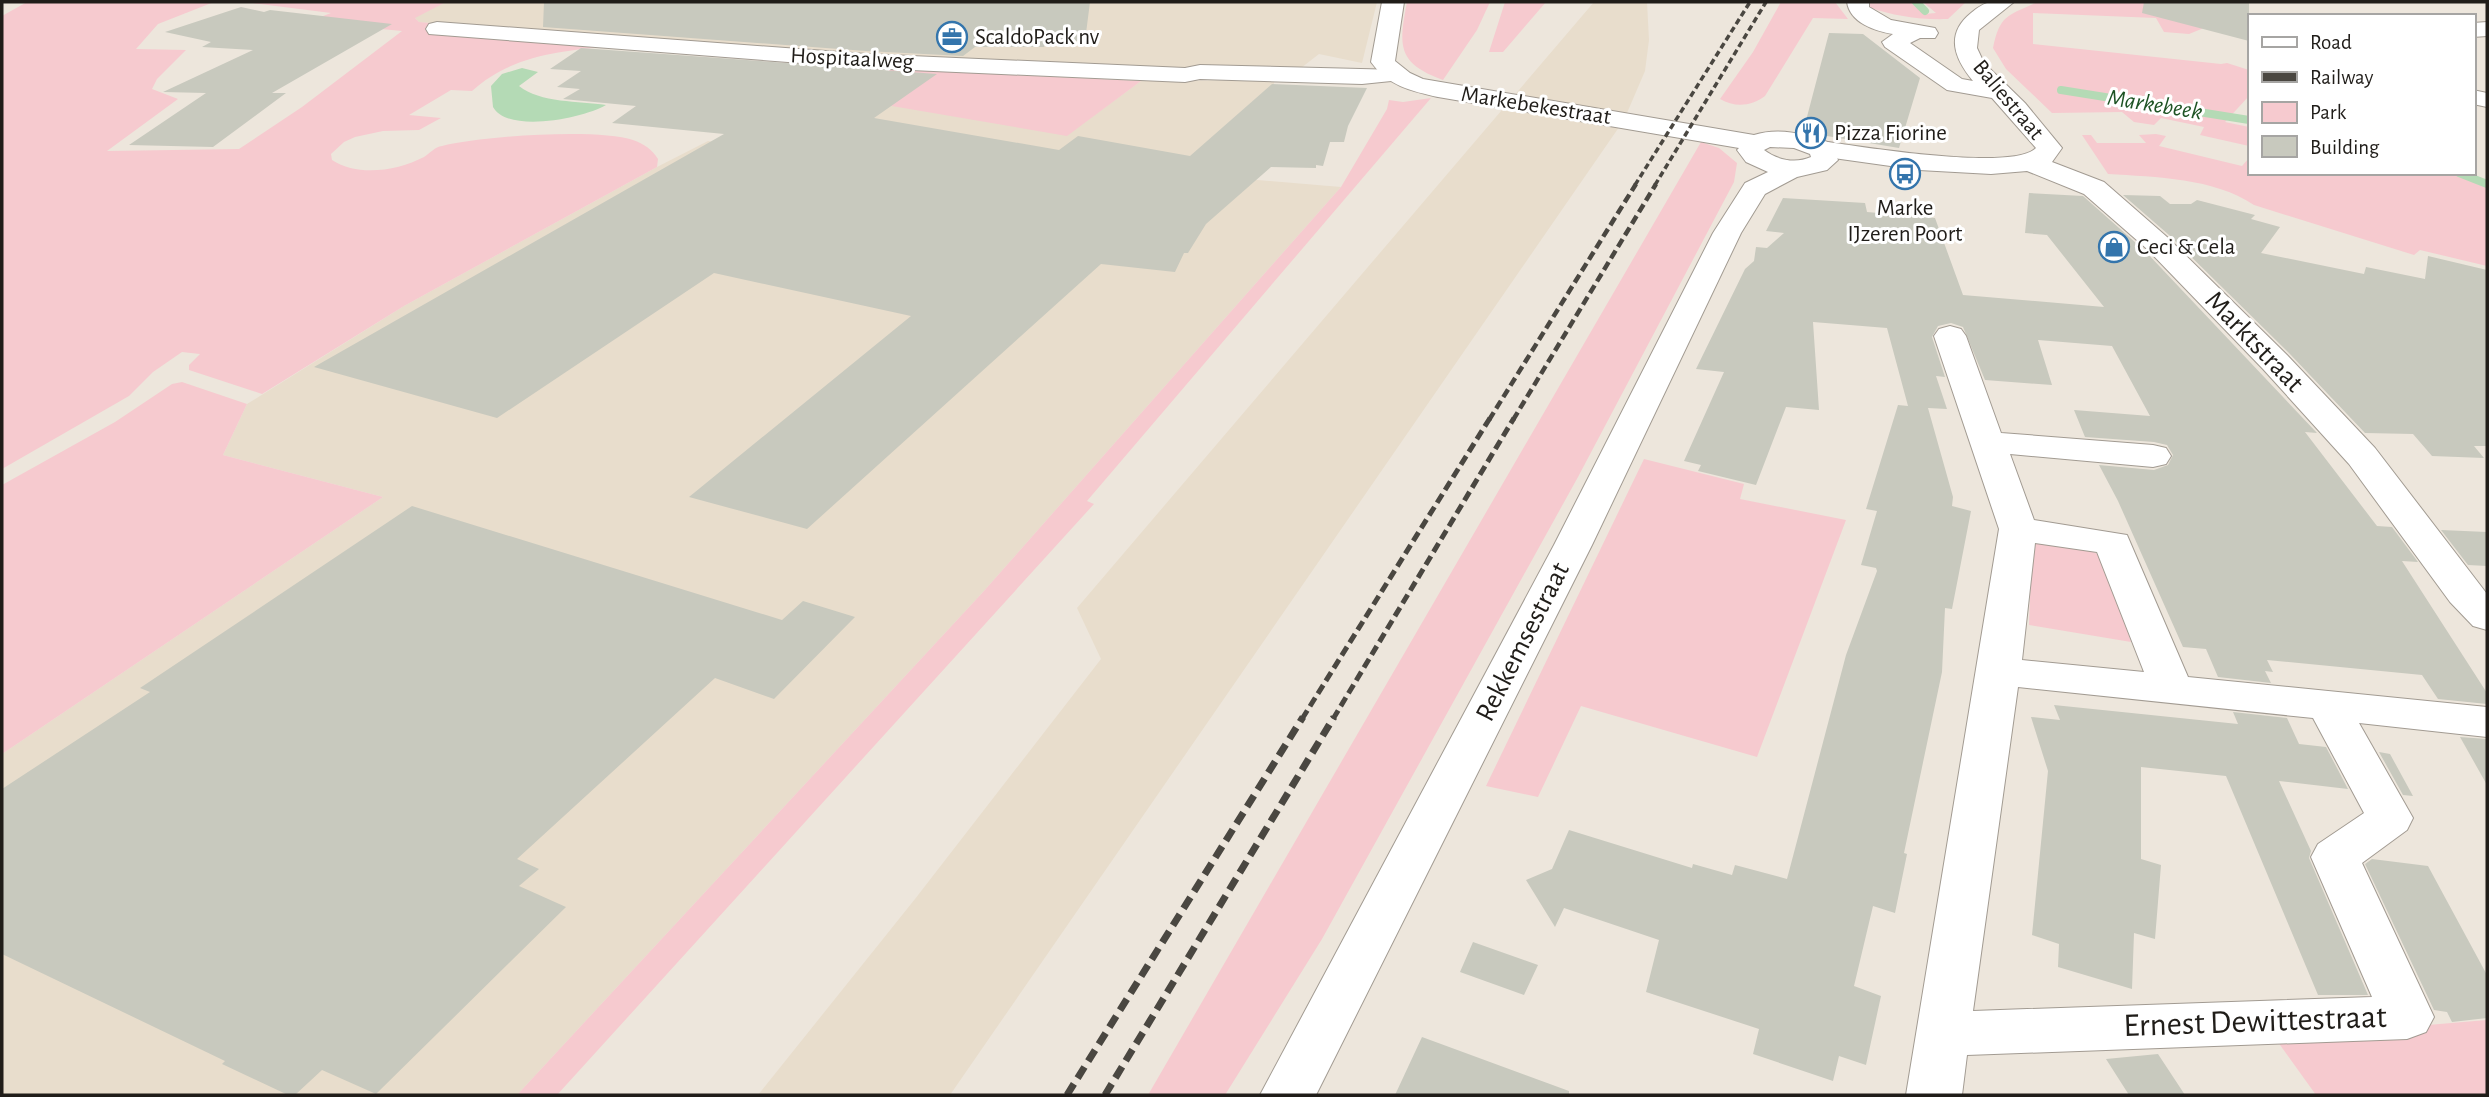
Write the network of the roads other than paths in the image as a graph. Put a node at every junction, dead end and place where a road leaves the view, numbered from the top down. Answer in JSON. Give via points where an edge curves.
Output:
{"nodes":[{"id":1,"x":1393,"y":2,"type":"edge"},
{"id":2,"x":1858,"y":2,"type":"edge"},
{"id":3,"x":2003,"y":2,"type":"edge"},
{"id":4,"x":437,"y":29,"type":"dead end"},
{"id":5,"x":1916,"y":32,"type":"junction"},
{"id":6,"x":1964,"y":37,"type":"junction"},
{"id":7,"x":1393,"y":75,"type":"junction"},
{"id":8,"x":1997,"y":92,"type":"junction"},
{"id":9,"x":1823,"y":155,"type":"junction"},
{"id":10,"x":2030,"y":163,"type":"junction"},
{"id":11,"x":1766,"y":165,"type":"junction"},
{"id":12,"x":1950,"y":336,"type":"dead end"},
{"id":13,"x":1987,"y":442,"type":"junction"},
{"id":14,"x":2153,"y":456,"type":"dead end"},
{"id":15,"x":2018,"y":529,"type":"junction"},
{"id":16,"x":2487,"y":617,"type":"edge"},
{"id":17,"x":1999,"y":671,"type":"junction"},
{"id":18,"x":2173,"y":691,"type":"junction"},
{"id":19,"x":2328,"y":706,"type":"junction"},
{"id":20,"x":2487,"y":722,"type":"edge"},
{"id":21,"x":1944,"y":1034,"type":"junction"},
{"id":22,"x":1288,"y":1095,"type":"edge"},
{"id":23,"x":1934,"y":1095,"type":"edge"}],
"edges":[{"from":1,"to":7,"type":"street","via":[[1383,62]]},
{"from":2,"to":5,"type":"street","via":[[1858,10],[1875,22]]},
{"from":3,"to":6,"type":"street","name":"Baliestraat","via":[[1971,25]]},
{"from":4,"to":7,"type":"street","name":"Hospitaalweg","via":[[894,62],[1185,75]]},
{"from":5,"to":6,"type":"street"},
{"from":5,"to":8,"type":"street","via":[[1894,42],[1955,85]]},
{"from":6,"to":8,"type":"street","name":"Baliestraat","via":[[1975,68]]},
{"from":7,"to":11,"type":"street","name":"Markebekestraat","via":[[1438,90]]},
{"from":8,"to":10,"type":"street","name":"Baliestraat","via":[[2049,148]]},
{"from":9,"to":10,"type":"street","name":"Marktstraat","via":[[1858,163]]},
{"from":9,"to":11,"type":"street","via":[[1813,166]]},
{"from":9,"to":11,"type":"street","via":[[1811,144],[1781,139]]},
{"from":10,"to":16,"type":"street","name":"Marktstraat","via":[[2094,188],[2157,243],[2362,456]]},
{"from":11,"to":22,"type":"street","name":"Rekkemsestraat","via":[[1700,285],[1573,545]]},
{"from":12,"to":13,"type":"street"},
{"from":13,"to":14,"type":"street"},
{"from":13,"to":15,"type":"street"},
{"from":15,"to":17,"type":"street"},
{"from":15,"to":18,"type":"street","via":[[2112,543]]},
{"from":17,"to":18,"type":"street"},
{"from":17,"to":21,"type":"street"},
{"from":18,"to":19,"type":"street"},
{"from":19,"to":20,"type":"street"},
{"from":19,"to":21,"type":"street","name":"Ernest Dewittestraat","via":[[2390,818],[2335,857],[2407,1017]]},
{"from":21,"to":23,"type":"street"}]}
